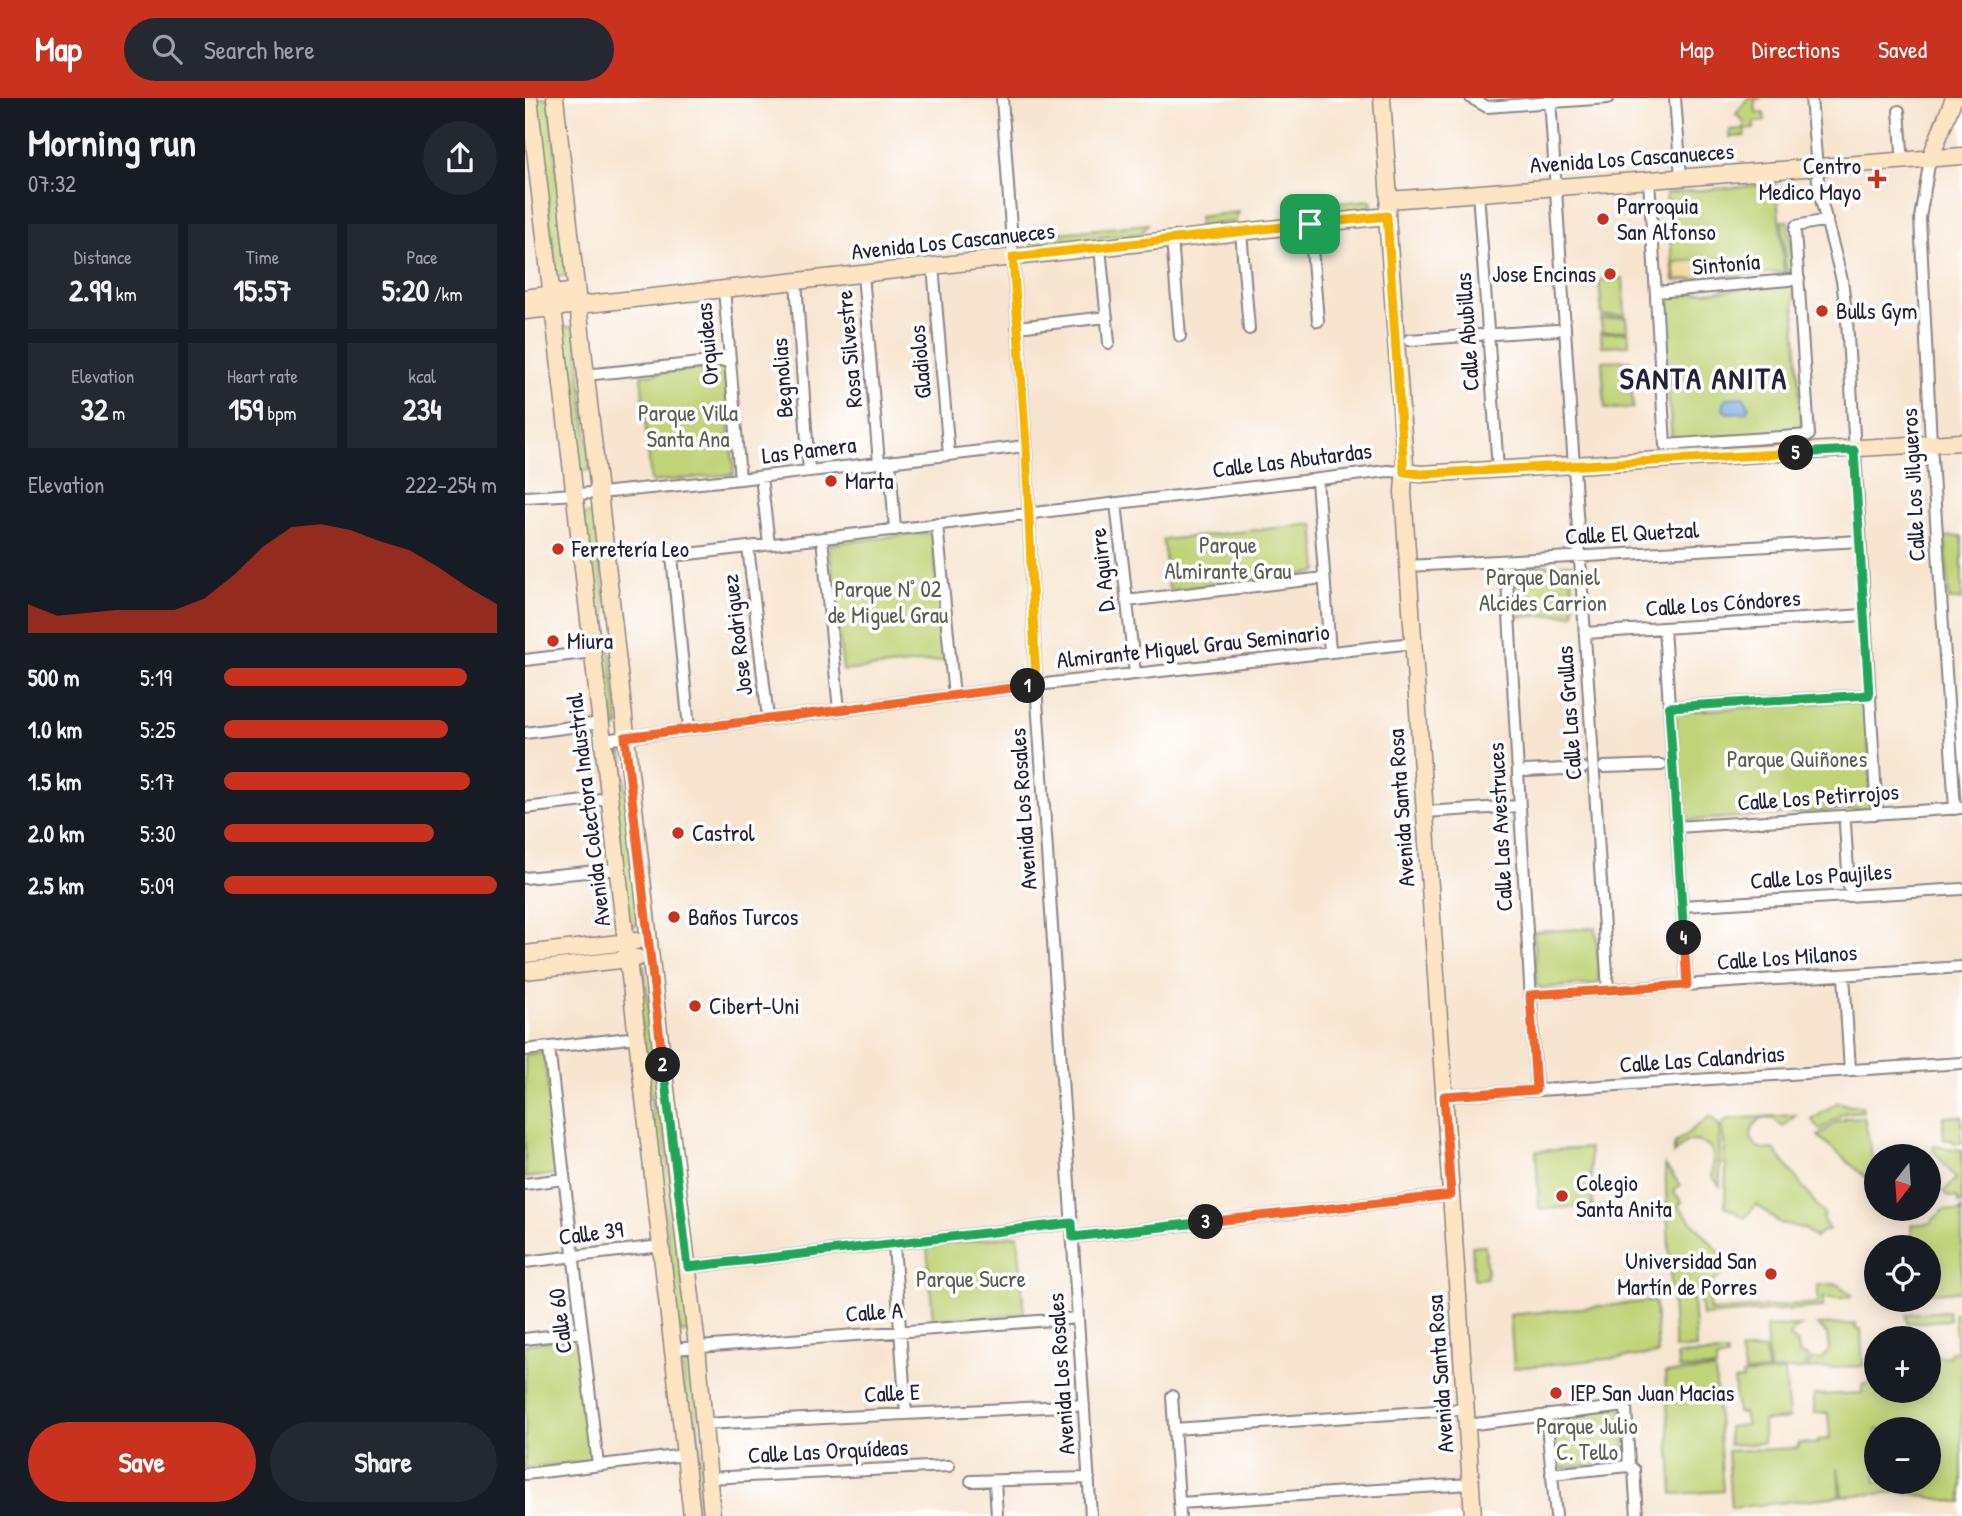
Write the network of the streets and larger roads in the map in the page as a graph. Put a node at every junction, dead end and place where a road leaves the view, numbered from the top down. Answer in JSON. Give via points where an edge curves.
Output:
{"nodes":[{"id":1,"x":529,"y":98,"type":"edge"},
{"id":2,"x":555,"y":98,"type":"edge"},
{"id":3,"x":1002,"y":98,"type":"edge"},
{"id":4,"x":1382,"y":98,"type":"edge"},
{"id":5,"x":1471,"y":98,"type":"edge"},
{"id":6,"x":1608,"y":98,"type":"edge"},
{"id":7,"x":1675,"y":98,"type":"edge"},
{"id":8,"x":1811,"y":98,"type":"edge"},
{"id":9,"x":1954,"y":98,"type":"edge"},
{"id":10,"x":1550,"y":100,"type":"edge"},
{"id":11,"x":1899,"y":111,"type":"dead end"},
{"id":12,"x":1902,"y":151,"type":"dead end"},
{"id":13,"x":1962,"y":156,"type":"edge"},
{"id":14,"x":1930,"y":159,"type":"junction"},
{"id":15,"x":1816,"y":167,"type":"junction"},
{"id":16,"x":1681,"y":177,"type":"junction"},
{"id":17,"x":1649,"y":180,"type":"junction"},
{"id":18,"x":1556,"y":187,"type":"junction"},
{"id":19,"x":1478,"y":192,"type":"junction"},
{"id":20,"x":1388,"y":208,"type":"junction"},
{"id":21,"x":1826,"y":220,"type":"junction"},
{"id":22,"x":1310,"y":224,"type":"junction"},
{"id":23,"x":1241,"y":232,"type":"junction"},
{"id":24,"x":1172,"y":239,"type":"junction"},
{"id":25,"x":1100,"y":247,"type":"junction"},
{"id":26,"x":1013,"y":257,"type":"junction"},
{"id":27,"x":933,"y":266,"type":"junction"},
{"id":28,"x":863,"y":274,"type":"junction"},
{"id":29,"x":1799,"y":279,"type":"junction"},
{"id":30,"x":796,"y":281,"type":"junction"},
{"id":31,"x":724,"y":289,"type":"junction"},
{"id":32,"x":1657,"y":292,"type":"junction"},
{"id":33,"x":525,"y":298,"type":"edge"},
{"id":34,"x":577,"y":298,"type":"junction"},
{"id":35,"x":553,"y":301,"type":"junction"},
{"id":36,"x":525,"y":311,"type":"edge"},
{"id":37,"x":1107,"y":317,"type":"junction"},
{"id":38,"x":1318,"y":321,"type":"dead end"},
{"id":39,"x":1017,"y":327,"type":"junction"},
{"id":40,"x":1249,"y":330,"type":"dead end"},
{"id":41,"x":1557,"y":330,"type":"dead end"},
{"id":42,"x":1494,"y":334,"type":"dead end"},
{"id":43,"x":1480,"y":335,"type":"dead end"},
{"id":44,"x":1180,"y":336,"type":"dead end"},
{"id":45,"x":1409,"y":340,"type":"dead end"},
{"id":46,"x":1109,"y":343,"type":"dead end"},
{"id":47,"x":730,"y":360,"type":"junction"},
{"id":48,"x":585,"y":375,"type":"junction"},
{"id":49,"x":1962,"y":442,"type":"edge"},
{"id":50,"x":1931,"y":444,"type":"junction"},
{"id":51,"x":1026,"y":446,"type":"junction"},
{"id":52,"x":1854,"y":450,"type":"junction"},
{"id":53,"x":949,"y":455,"type":"junction"},
{"id":54,"x":884,"y":463,"type":"junction"},
{"id":55,"x":1574,"y":464,"type":"junction"},
{"id":56,"x":1498,"y":469,"type":"junction"},
{"id":57,"x":809,"y":471,"type":"junction"},
{"id":58,"x":1404,"y":472,"type":"junction"},
{"id":59,"x":761,"y":477,"type":"junction"},
{"id":60,"x":740,"y":479,"type":"junction"},
{"id":61,"x":1317,"y":480,"type":"junction"},
{"id":62,"x":575,"y":493,"type":"junction"},
{"id":63,"x":597,"y":493,"type":"junction"},
{"id":64,"x":525,"y":497,"type":"edge"},
{"id":65,"x":1116,"y":503,"type":"junction"},
{"id":66,"x":1029,"y":514,"type":"junction"},
{"id":67,"x":937,"y":524,"type":"junction"},
{"id":68,"x":895,"y":530,"type":"junction"},
{"id":69,"x":822,"y":538,"type":"junction"},
{"id":70,"x":1860,"y":541,"type":"junction"},
{"id":71,"x":769,"y":544,"type":"junction"},
{"id":72,"x":748,"y":547,"type":"junction"},
{"id":73,"x":1580,"y":557,"type":"junction"},
{"id":74,"x":1506,"y":561,"type":"junction"},
{"id":75,"x":1408,"y":566,"type":"junction"},
{"id":76,"x":1324,"y":578,"type":"junction"},
{"id":77,"x":1126,"y":601,"type":"junction"},
{"id":78,"x":1864,"y":615,"type":"junction"},
{"id":79,"x":1664,"y":628,"type":"junction"},
{"id":80,"x":1585,"y":633,"type":"junction"},
{"id":81,"x":1413,"y":643,"type":"junction"},
{"id":82,"x":593,"y":652,"type":"junction"},
{"id":83,"x":1330,"y":652,"type":"junction"},
{"id":84,"x":525,"y":660,"type":"edge"},
{"id":85,"x":1135,"y":674,"type":"junction"},
{"id":86,"x":1036,"y":685,"type":"junction"},
{"id":87,"x":1869,"y":695,"type":"junction"},
{"id":88,"x":954,"y":696,"type":"junction"},
{"id":89,"x":1669,"y":707,"type":"junction"},
{"id":90,"x":839,"y":710,"type":"junction"},
{"id":91,"x":768,"y":719,"type":"junction"},
{"id":92,"x":601,"y":723,"type":"junction"},
{"id":93,"x":689,"y":728,"type":"junction"},
{"id":94,"x":525,"y":733,"type":"edge"},
{"id":95,"x":625,"y":737,"type":"junction"},
{"id":96,"x":603,"y":740,"type":"junction"},
{"id":97,"x":1661,"y":765,"type":"dead end"},
{"id":98,"x":1604,"y":767,"type":"dead end"},
{"id":99,"x":1583,"y":768,"type":"dead end"},
{"id":100,"x":1525,"y":771,"type":"dead end"},
{"id":101,"x":610,"y":798,"type":"junction"},
{"id":102,"x":1520,"y":806,"type":"junction"},
{"id":103,"x":525,"y":808,"type":"edge"},
{"id":104,"x":1958,"y":809,"type":"edge"},
{"id":105,"x":1425,"y":812,"type":"junction"},
{"id":106,"x":1877,"y":814,"type":"junction"},
{"id":107,"x":1845,"y":824,"type":"dead end"},
{"id":108,"x":1677,"y":827,"type":"junction"},
{"id":109,"x":618,"y":869,"type":"junction"},
{"id":110,"x":525,"y":878,"type":"edge"},
{"id":111,"x":1849,"y":887,"type":"dead end"},
{"id":112,"x":1962,"y":889,"type":"edge"},
{"id":113,"x":1682,"y":906,"type":"junction"},
{"id":114,"x":649,"y":940,"type":"junction"},
{"id":115,"x":626,"y":943,"type":"junction"},
{"id":116,"x":525,"y":954,"type":"edge"},
{"id":117,"x":650,"y":957,"type":"junction"},
{"id":118,"x":628,"y":959,"type":"junction"},
{"id":119,"x":1962,"y":967,"type":"edge"},
{"id":120,"x":525,"y":971,"type":"edge"},
{"id":121,"x":1844,"y":975,"type":"junction"},
{"id":122,"x":1687,"y":985,"type":"junction"},
{"id":123,"x":1608,"y":990,"type":"junction"},
{"id":124,"x":1530,"y":995,"type":"junction"},
{"id":125,"x":637,"y":1037,"type":"junction"},
{"id":126,"x":549,"y":1048,"type":"junction"},
{"id":127,"x":525,"y":1051,"type":"edge"},
{"id":128,"x":1962,"y":1063,"type":"edge"},
{"id":129,"x":1850,"y":1070,"type":"junction"},
{"id":130,"x":1536,"y":1090,"type":"junction"},
{"id":131,"x":1444,"y":1096,"type":"junction"},
{"id":132,"x":564,"y":1180,"type":"junction"},
{"id":133,"x":525,"y":1184,"type":"edge"},
{"id":134,"x":1451,"y":1195,"type":"junction"},
{"id":135,"x":1072,"y":1223,"type":"junction"},
{"id":136,"x":1073,"y":1237,"type":"junction"},
{"id":137,"x":894,"y":1244,"type":"junction"},
{"id":138,"x":661,"y":1246,"type":"junction"},
{"id":139,"x":573,"y":1257,"type":"junction"},
{"id":140,"x":525,"y":1262,"type":"edge"},
{"id":141,"x":688,"y":1267,"type":"junction"},
{"id":142,"x":1078,"y":1318,"type":"junction"},
{"id":143,"x":900,"y":1331,"type":"junction"},
{"id":144,"x":582,"y":1332,"type":"junction"},
{"id":145,"x":525,"y":1339,"type":"edge"},
{"id":146,"x":697,"y":1346,"type":"junction"},
{"id":147,"x":673,"y":1349,"type":"junction"},
{"id":148,"x":1172,"y":1396,"type":"dead end"},
{"id":149,"x":1084,"y":1405,"type":"junction"},
{"id":150,"x":906,"y":1414,"type":"junction"},
{"id":151,"x":1546,"y":1415,"type":"junction"},
{"id":152,"x":1466,"y":1417,"type":"junction"},
{"id":153,"x":703,"y":1424,"type":"junction"},
{"id":154,"x":1174,"y":1429,"type":"junction"},
{"id":155,"x":685,"y":1455,"type":"junction"},
{"id":156,"x":598,"y":1465,"type":"junction"},
{"id":157,"x":949,"y":1466,"type":"dead end"},
{"id":158,"x":1629,"y":1466,"type":"junction"},
{"id":159,"x":525,"y":1474,"type":"edge"},
{"id":160,"x":1552,"y":1474,"type":"junction"},
{"id":161,"x":709,"y":1478,"type":"junction"},
{"id":162,"x":1089,"y":1478,"type":"junction"},
{"id":163,"x":971,"y":1481,"type":"dead end"},
{"id":164,"x":995,"y":1481,"type":"junction"},
{"id":165,"x":1470,"y":1483,"type":"junction"},
{"id":166,"x":1179,"y":1503,"type":"junction"},
{"id":167,"x":692,"y":1516,"type":"edge"},
{"id":168,"x":712,"y":1516,"type":"edge"},
{"id":169,"x":997,"y":1516,"type":"edge"},
{"id":170,"x":1091,"y":1516,"type":"edge"},
{"id":171,"x":1180,"y":1516,"type":"edge"},
{"id":172,"x":1473,"y":1516,"type":"edge"},
{"id":173,"x":1556,"y":1516,"type":"edge"},
{"id":174,"x":1637,"y":1516,"type":"edge"}],
"edges":[{"from":1,"to":35,"type":"street","name":"Avenida Colectora Industrial"},
{"from":2,"to":34,"type":"street","name":"Avenida Colectora Industrial"},
{"from":3,"to":26,"type":"street","name":"Avenida Los Rosales"},
{"from":4,"to":20,"type":"street","name":"Avenida Santa Rosa"},
{"from":5,"to":10,"type":"street","via":[[1492,107]]},
{"from":6,"to":10,"type":"street"},
{"from":7,"to":16,"type":"street"},
{"from":8,"to":15,"type":"street"},
{"from":9,"to":14,"type":"street"},
{"from":10,"to":18,"type":"street","name":"Calle Las Grullas"},
{"from":11,"to":12,"type":"street"},
{"from":13,"to":14,"type":"street","name":"Avenida Los Cascanueces"},
{"from":14,"to":15,"type":"street","name":"Avenida Los Cascanueces"},
{"from":14,"to":50,"type":"street","name":"Calle Los Jilgueros","via":[[1920,218]]},
{"from":15,"to":16,"type":"street","name":"Avenida Los Cascanueces"},
{"from":15,"to":21,"type":"street"},
{"from":16,"to":17,"type":"street","name":"Avenida Los Cascanueces"},
{"from":17,"to":18,"type":"street","name":"Avenida Los Cascanueces"},
{"from":17,"to":32,"type":"street"},
{"from":18,"to":19,"type":"street","name":"Avenida Los Cascanueces"},
{"from":18,"to":55,"type":"street","name":"Calle Las Grullas"},
{"from":19,"to":20,"type":"street","name":"Avenida Los Cascanueces"},
{"from":19,"to":56,"type":"street","name":"Calle Abubillas"},
{"from":20,"to":22,"type":"street","name":"Avenida Los Cascanueces"},
{"from":20,"to":58,"type":"street","name":"Avenida Santa Rosa"},
{"from":21,"to":29,"type":"street","via":[[1796,226]]},
{"from":21,"to":52,"type":"street","via":[[1847,320]]},
{"from":22,"to":23,"type":"street","name":"Avenida Los Cascanueces"},
{"from":22,"to":38,"type":"street"},
{"from":23,"to":24,"type":"street","name":"Avenida Los Cascanueces"},
{"from":23,"to":40,"type":"street"},
{"from":24,"to":25,"type":"street","name":"Avenida Los Cascanueces"},
{"from":24,"to":44,"type":"street"},
{"from":25,"to":26,"type":"street","name":"Avenida Los Cascanueces"},
{"from":25,"to":37,"type":"street"},
{"from":26,"to":27,"type":"street","name":"Avenida Los Cascanueces"},
{"from":26,"to":39,"type":"street","name":"Avenida Los Rosales"},
{"from":27,"to":28,"type":"street","name":"Avenida Los Cascanueces"},
{"from":27,"to":53,"type":"street","name":"Gladiolos"},
{"from":28,"to":30,"type":"street","name":"Avenida Los Cascanueces"},
{"from":28,"to":54,"type":"street","name":"Rosa Silvestre"},
{"from":29,"to":32,"type":"street","name":"Sintonía"},
{"from":29,"to":32,"type":"street","via":[[1809,435],[1665,444]]},
{"from":30,"to":31,"type":"street","name":"Avenida Los Cascanueces"},
{"from":30,"to":57,"type":"street","name":"Begnolias"},
{"from":31,"to":34,"type":"street","name":"Avenida Los Cascanueces"},
{"from":31,"to":47,"type":"street","name":"Orquideas"},
{"from":33,"to":35,"type":"street","name":"Avenida Los Cascanueces"},
{"from":34,"to":35,"type":"street","name":"Avenida Los Cascanueces"},
{"from":34,"to":48,"type":"street","name":"Avenida Colectora Industrial"},
{"from":35,"to":36,"type":"street","name":"Avenida Los Cascanueces"},
{"from":35,"to":62,"type":"street","name":"Avenida Colectora Industrial"},
{"from":37,"to":39,"type":"street"},
{"from":37,"to":46,"type":"street"},
{"from":39,"to":51,"type":"street","name":"Avenida Los Rosales"},
{"from":41,"to":42,"type":"street"},
{"from":43,"to":45,"type":"street"},
{"from":47,"to":48,"type":"street"},
{"from":47,"to":60,"type":"street","name":"Orquideas"},
{"from":48,"to":63,"type":"street","name":"Avenida Colectora Industrial"},
{"from":49,"to":50,"type":"street","name":"Calle Las Abutardas"},
{"from":50,"to":52,"type":"street","name":"Calle Las Abutardas"},
{"from":50,"to":104,"type":"street","name":"Calle Los Jilgueros"},
{"from":51,"to":53,"type":"street","name":"Las Pamera"},
{"from":51,"to":66,"type":"street","name":"Avenida Los Rosales"},
{"from":52,"to":55,"type":"street","name":"Calle Las Abutardas"},
{"from":52,"to":70,"type":"street"},
{"from":53,"to":54,"type":"street","name":"Las Pamera"},
{"from":54,"to":57,"type":"street","name":"Las Pamera"},
{"from":54,"to":68,"type":"street","name":"Rosa Silvestre"},
{"from":55,"to":56,"type":"street","name":"Calle Las Abutardas"},
{"from":55,"to":73,"type":"street","name":"Calle Las Grullas"},
{"from":56,"to":58,"type":"street","name":"Calle Las Abutardas"},
{"from":57,"to":59,"type":"street","name":"Las Pamera"},
{"from":58,"to":61,"type":"street","name":"Calle Las Abutardas"},
{"from":58,"to":75,"type":"street","name":"Avenida Santa Rosa"},
{"from":59,"to":60,"type":"street","name":"Las Pamera"},
{"from":59,"to":71,"type":"street"},
{"from":60,"to":63,"type":"street","name":"Las Pamera"},
{"from":61,"to":65,"type":"street","name":"Calle Las Abutardas"},
{"from":61,"to":76,"type":"street"},
{"from":62,"to":63,"type":"street","name":"Las Pamera"},
{"from":62,"to":64,"type":"street","name":"Las Pamera"},
{"from":62,"to":82,"type":"street","name":"Avenida Colectora Industrial"},
{"from":63,"to":95,"type":"street","name":"Avenida Colectora Industrial"},
{"from":65,"to":66,"type":"street","name":"Calle Las Abutardas"},
{"from":65,"to":77,"type":"street","name":"D. Aguirre"},
{"from":66,"to":67,"type":"street","name":"Calle Las Abutardas"},
{"from":66,"to":86,"type":"street","name":"Avenida Los Rosales"},
{"from":67,"to":68,"type":"street","name":"Calle Las Abutardas"},
{"from":67,"to":88,"type":"street"},
{"from":68,"to":69,"type":"street","name":"Calle Las Abutardas"},
{"from":69,"to":71,"type":"street","name":"Calle Las Abutardas"},
{"from":69,"to":90,"type":"street"},
{"from":70,"to":73,"type":"street","name":"Calle El Quetzal"},
{"from":70,"to":78,"type":"street"},
{"from":71,"to":72,"type":"street","name":"Calle Las Abutardas"},
{"from":72,"to":91,"type":"street","name":"Jose Rodriguez"},
{"from":72,"to":93,"type":"street","name":"Calle Las Abutardas","via":[[672,556]]},
{"from":73,"to":74,"type":"street","name":"Calle El Quetzal"},
{"from":73,"to":80,"type":"street","name":"Calle Las Grullas"},
{"from":74,"to":75,"type":"street","name":"Calle El Quetzal"},
{"from":74,"to":102,"type":"street","name":"Calle Las Avestruces"},
{"from":75,"to":81,"type":"street","name":"Avenida Santa Rosa"},
{"from":76,"to":77,"type":"street"},
{"from":76,"to":83,"type":"street"},
{"from":77,"to":85,"type":"street","name":"D. Aguirre"},
{"from":78,"to":79,"type":"street","name":"Calle Los Cóndores"},
{"from":78,"to":87,"type":"street"},
{"from":79,"to":80,"type":"street","name":"Calle Los Cóndores"},
{"from":79,"to":89,"type":"street"},
{"from":80,"to":123,"type":"street","name":"Calle Las Grullas"},
{"from":81,"to":83,"type":"street","name":"Almirante Miguel Grau Seminario"},
{"from":81,"to":105,"type":"street","name":"Avenida Santa Rosa"},
{"from":82,"to":84,"type":"street"},
{"from":82,"to":92,"type":"street","name":"Avenida Colectora Industrial"},
{"from":83,"to":85,"type":"street","name":"Almirante Miguel Grau Seminario"},
{"from":85,"to":86,"type":"street","name":"Almirante Miguel Grau Seminario"},
{"from":86,"to":88,"type":"street","name":"Almirante Miguel Grau Seminario"},
{"from":86,"to":135,"type":"street","name":"Avenida Los Rosales"},
{"from":87,"to":89,"type":"street"},
{"from":87,"to":106,"type":"street"},
{"from":88,"to":90,"type":"street","name":"Almirante Miguel Grau Seminario"},
{"from":89,"to":108,"type":"street"},
{"from":90,"to":91,"type":"street","name":"Almirante Miguel Grau Seminario"},
{"from":91,"to":93,"type":"street","name":"Almirante Miguel Grau Seminario"},
{"from":92,"to":94,"type":"street"},
{"from":92,"to":96,"type":"street","name":"Avenida Colectora Industrial"},
{"from":93,"to":95,"type":"street","name":"Almirante Miguel Grau Seminario"},
{"from":95,"to":96,"type":"street","name":"Almirante Miguel Grau Seminario"},
{"from":95,"to":114,"type":"street","name":"Avenida Colectora Industrial"},
{"from":96,"to":101,"type":"street","name":"Avenida Colectora Industrial"},
{"from":97,"to":98,"type":"street"},
{"from":99,"to":100,"type":"street"},
{"from":101,"to":103,"type":"street"},
{"from":101,"to":109,"type":"street","name":"Avenida Colectora Industrial"},
{"from":102,"to":105,"type":"street"},
{"from":102,"to":124,"type":"street","name":"Calle Las Avestruces"},
{"from":104,"to":106,"type":"street","name":"Calle Los Petirrojos"},
{"from":105,"to":131,"type":"street","name":"Avenida Santa Rosa"},
{"from":106,"to":108,"type":"street","name":"Calle Los Petirrojos"},
{"from":107,"to":111,"type":"street"},
{"from":108,"to":113,"type":"street"},
{"from":109,"to":110,"type":"street"},
{"from":109,"to":115,"type":"street","name":"Avenida Colectora Industrial"},
{"from":112,"to":113,"type":"street","name":"Calle Los Paujiles"},
{"from":113,"to":122,"type":"street"},
{"from":114,"to":115,"type":"street"},
{"from":114,"to":117,"type":"street","name":"Avenida Colectora Industrial"},
{"from":115,"to":116,"type":"street"},
{"from":115,"to":118,"type":"street","name":"Avenida Colectora Industrial"},
{"from":117,"to":118,"type":"street"},
{"from":117,"to":141,"type":"street","name":"Avenida Colectora Industrial"},
{"from":118,"to":120,"type":"street"},
{"from":118,"to":125,"type":"street","name":"Avenida Colectora Industrial"},
{"from":119,"to":121,"type":"street","name":"Calle Los Milanos"},
{"from":121,"to":122,"type":"street","name":"Calle Los Milanos"},
{"from":121,"to":129,"type":"street"},
{"from":122,"to":123,"type":"street","name":"Calle Los Milanos"},
{"from":123,"to":124,"type":"street","name":"Calle Los Milanos"},
{"from":124,"to":130,"type":"street","name":"Calle Las Avestruces"},
{"from":125,"to":126,"type":"street"},
{"from":125,"to":138,"type":"street","name":"Avenida Colectora Industrial"},
{"from":126,"to":127,"type":"street"},
{"from":126,"to":132,"type":"street","name":"Calle 60"},
{"from":128,"to":129,"type":"street","name":"Calle Las Calandrias"},
{"from":129,"to":130,"type":"street","name":"Calle Las Calandrias"},
{"from":130,"to":131,"type":"street","name":"Calle Las Calandrias"},
{"from":131,"to":134,"type":"street","name":"Avenida Santa Rosa"},
{"from":132,"to":133,"type":"street"},
{"from":132,"to":139,"type":"street","name":"Calle 60"},
{"from":134,"to":136,"type":"street"},
{"from":134,"to":152,"type":"street","name":"Avenida Santa Rosa"},
{"from":135,"to":136,"type":"street","name":"Avenida Los Rosales"},
{"from":135,"to":137,"type":"street"},
{"from":136,"to":142,"type":"street","name":"Avenida Los Rosales"},
{"from":137,"to":141,"type":"street"},
{"from":137,"to":143,"type":"street"},
{"from":138,"to":139,"type":"street","name":"Calle 39"},
{"from":138,"to":147,"type":"street","name":"Avenida Colectora Industrial"},
{"from":139,"to":140,"type":"street","name":"Calle 39"},
{"from":139,"to":144,"type":"street","name":"Calle 60"},
{"from":141,"to":146,"type":"street","name":"Avenida Colectora Industrial"},
{"from":142,"to":143,"type":"street","name":"Calle A"},
{"from":142,"to":149,"type":"street","name":"Avenida Los Rosales"},
{"from":143,"to":146,"type":"street","name":"Calle A"},
{"from":143,"to":150,"type":"street"},
{"from":144,"to":145,"type":"street"},
{"from":144,"to":156,"type":"street","name":"Calle 60"},
{"from":146,"to":147,"type":"street","name":"Calle A"},
{"from":146,"to":153,"type":"street","name":"Avenida Colectora Industrial"},
{"from":147,"to":155,"type":"street","name":"Avenida Colectora Industrial"},
{"from":148,"to":154,"type":"street"},
{"from":149,"to":150,"type":"street","name":"Calle E"},
{"from":149,"to":162,"type":"street","name":"Avenida Los Rosales"},
{"from":150,"to":153,"type":"street","name":"Calle E"},
{"from":151,"to":152,"type":"street"},
{"from":151,"to":158,"type":"street","via":[[1626,1406]]},
{"from":151,"to":160,"type":"street"},
{"from":152,"to":154,"type":"street"},
{"from":152,"to":165,"type":"street","name":"Avenida Santa Rosa"},
{"from":153,"to":161,"type":"street","name":"Avenida Colectora Industrial"},
{"from":154,"to":166,"type":"street"},
{"from":155,"to":156,"type":"street"},
{"from":155,"to":167,"type":"street","name":"Avenida Colectora Industrial"},
{"from":156,"to":159,"type":"street"},
{"from":157,"to":161,"type":"street","name":"Calle Las Orquídeas"},
{"from":158,"to":160,"type":"street"},
{"from":158,"to":174,"type":"street","via":[[1634,1470]]},
{"from":160,"to":173,"type":"street"},
{"from":161,"to":168,"type":"street","name":"Avenida Colectora Industrial"},
{"from":162,"to":164,"type":"street"},
{"from":162,"to":170,"type":"street","name":"Avenida Los Rosales"},
{"from":163,"to":164,"type":"street"},
{"from":164,"to":169,"type":"street"},
{"from":165,"to":166,"type":"street"},
{"from":165,"to":172,"type":"street","name":"Avenida Santa Rosa"},
{"from":166,"to":171,"type":"street"}]}
